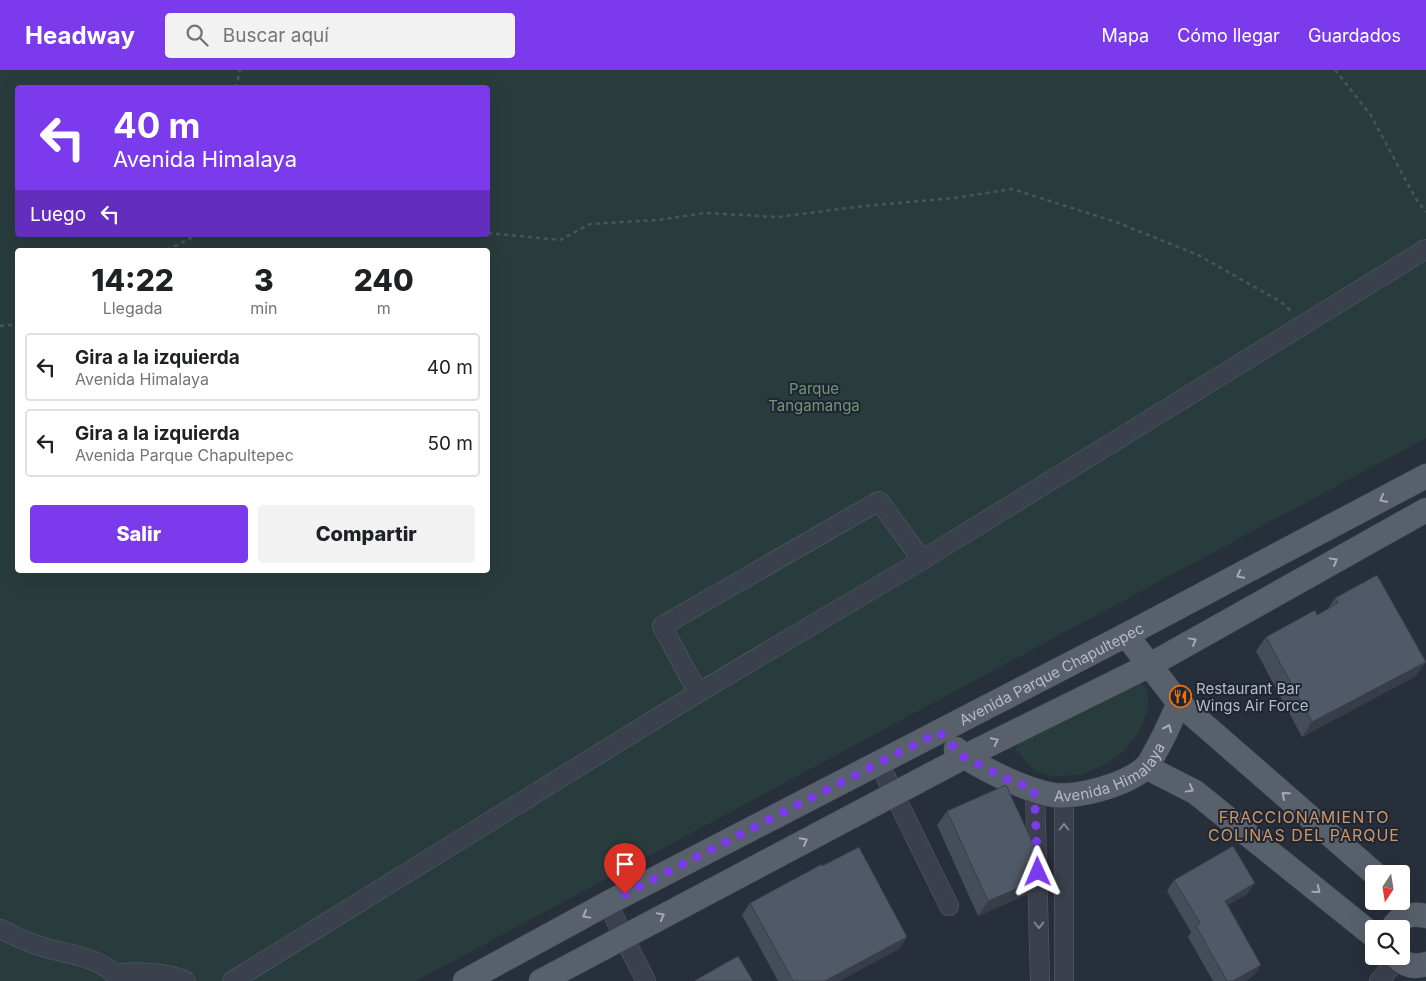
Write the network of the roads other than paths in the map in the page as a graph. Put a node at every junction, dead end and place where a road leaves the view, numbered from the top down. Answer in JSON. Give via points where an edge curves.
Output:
{"nodes":[{"id":1,"x":1426,"y":249,"type":"edge"},
{"id":2,"x":1426,"y":476,"type":"edge"},
{"id":3,"x":1426,"y":510,"type":"edge"},
{"id":4,"x":922,"y":560,"type":"junction"},
{"id":5,"x":1126,"y":636,"type":"junction"},
{"id":6,"x":1150,"y":665,"type":"junction"},
{"id":7,"x":698,"y":693,"type":"junction"},
{"id":8,"x":1179,"y":703,"type":"junction"},
{"id":9,"x":939,"y":732,"type":"junction"},
{"id":10,"x":964,"y":757,"type":"junction"},
{"id":11,"x":880,"y":763,"type":"junction"},
{"id":12,"x":1146,"y":767,"type":"junction"},
{"id":13,"x":1034,"y":789,"type":"junction"},
{"id":14,"x":895,"y":793,"type":"junction"},
{"id":15,"x":1064,"y":795,"type":"junction"},
{"id":16,"x":1365,"y":866,"type":"edge"},
{"id":17,"x":608,"y":903,"type":"junction"},
{"id":18,"x":949,"y":906,"type":"dead end"},
{"id":19,"x":1415,"y":910,"type":"edge"},
{"id":20,"x":1399,"y":920,"type":"edge"},
{"id":21,"x":0,"y":929,"type":"edge"},
{"id":22,"x":1365,"y":929,"type":"edge"},
{"id":23,"x":623,"y":936,"type":"junction"},
{"id":24,"x":1399,"y":965,"type":"edge"},
{"id":25,"x":1410,"y":965,"type":"edge"},
{"id":26,"x":117,"y":977,"type":"edge"},
{"id":27,"x":186,"y":981,"type":"edge"},
{"id":28,"x":232,"y":981,"type":"edge"},
{"id":29,"x":465,"y":981,"type":"edge"},
{"id":30,"x":541,"y":981,"type":"edge"},
{"id":31,"x":646,"y":981,"type":"edge"},
{"id":32,"x":1040,"y":981,"type":"edge"},
{"id":33,"x":1064,"y":981,"type":"edge"},
{"id":34,"x":1378,"y":981,"type":"edge"},
{"id":35,"x":1423,"y":981,"type":"edge"}],
"edges":[{"from":1,"to":4,"type":"street"},
{"from":2,"to":5,"type":"main road","name":"Avenida Parque Chapultepec","one_way":true},
{"from":6,"to":3,"type":"main road","one_way":true},
{"from":4,"to":7,"type":"street"},
{"from":4,"to":7,"type":"street","via":[[879,501],[662,626]]},
{"from":5,"to":6,"type":"main road"},
{"from":5,"to":9,"type":"main road","name":"Avenida Parque Chapultepec"},
{"from":6,"to":8,"type":"main road"},
{"from":10,"to":6,"type":"main road","one_way":true},
{"from":7,"to":28,"type":"street"},
{"from":12,"to":8,"type":"main road","name":"Avenida Himalaya","one_way":true},
{"from":16,"to":8,"type":"main road","one_way":true},
{"from":9,"to":10,"type":"main road","name":"Avenida Himalaya"},
{"from":9,"to":11,"type":"main road","name":"Avenida Parque Chapultepec"},
{"from":10,"to":13,"type":"main road","name":"Avenida Himalaya"},
{"from":10,"to":14,"type":"main road"},
{"from":11,"to":14,"type":"street"},
{"from":11,"to":17,"type":"main road","name":"Avenida Parque Chapultepec"},
{"from":12,"to":15,"type":"main road","name":"Avenida Himalaya","via":[[1120,783],[1090,792]]},
{"from":12,"to":22,"type":"main road","one_way":true,"via":[[1195,792]]},
{"from":13,"to":15,"type":"main road","name":"Avenida Himalaya"},
{"from":13,"to":32,"type":"street","one_way":true},
{"from":14,"to":18,"type":"street"},
{"from":23,"to":14,"type":"main road","one_way":true},
{"from":33,"to":15,"type":"street","one_way":true},
{"from":17,"to":23,"type":"street"},
{"from":17,"to":29,"type":"main road","name":"Avenida Parque Chapultepec","one_way":true},
{"from":19,"to":20,"type":"main road"},
{"from":21,"to":26,"type":"street","via":[[42,947],[97,962]]},
{"from":23,"to":30,"type":"main road"},
{"from":23,"to":31,"type":"street"},
{"from":24,"to":34,"type":"street"},
{"from":25,"to":35,"type":"main road"},
{"from":26,"to":27,"type":"street","via":[[132,972],[176,976]]}]}
